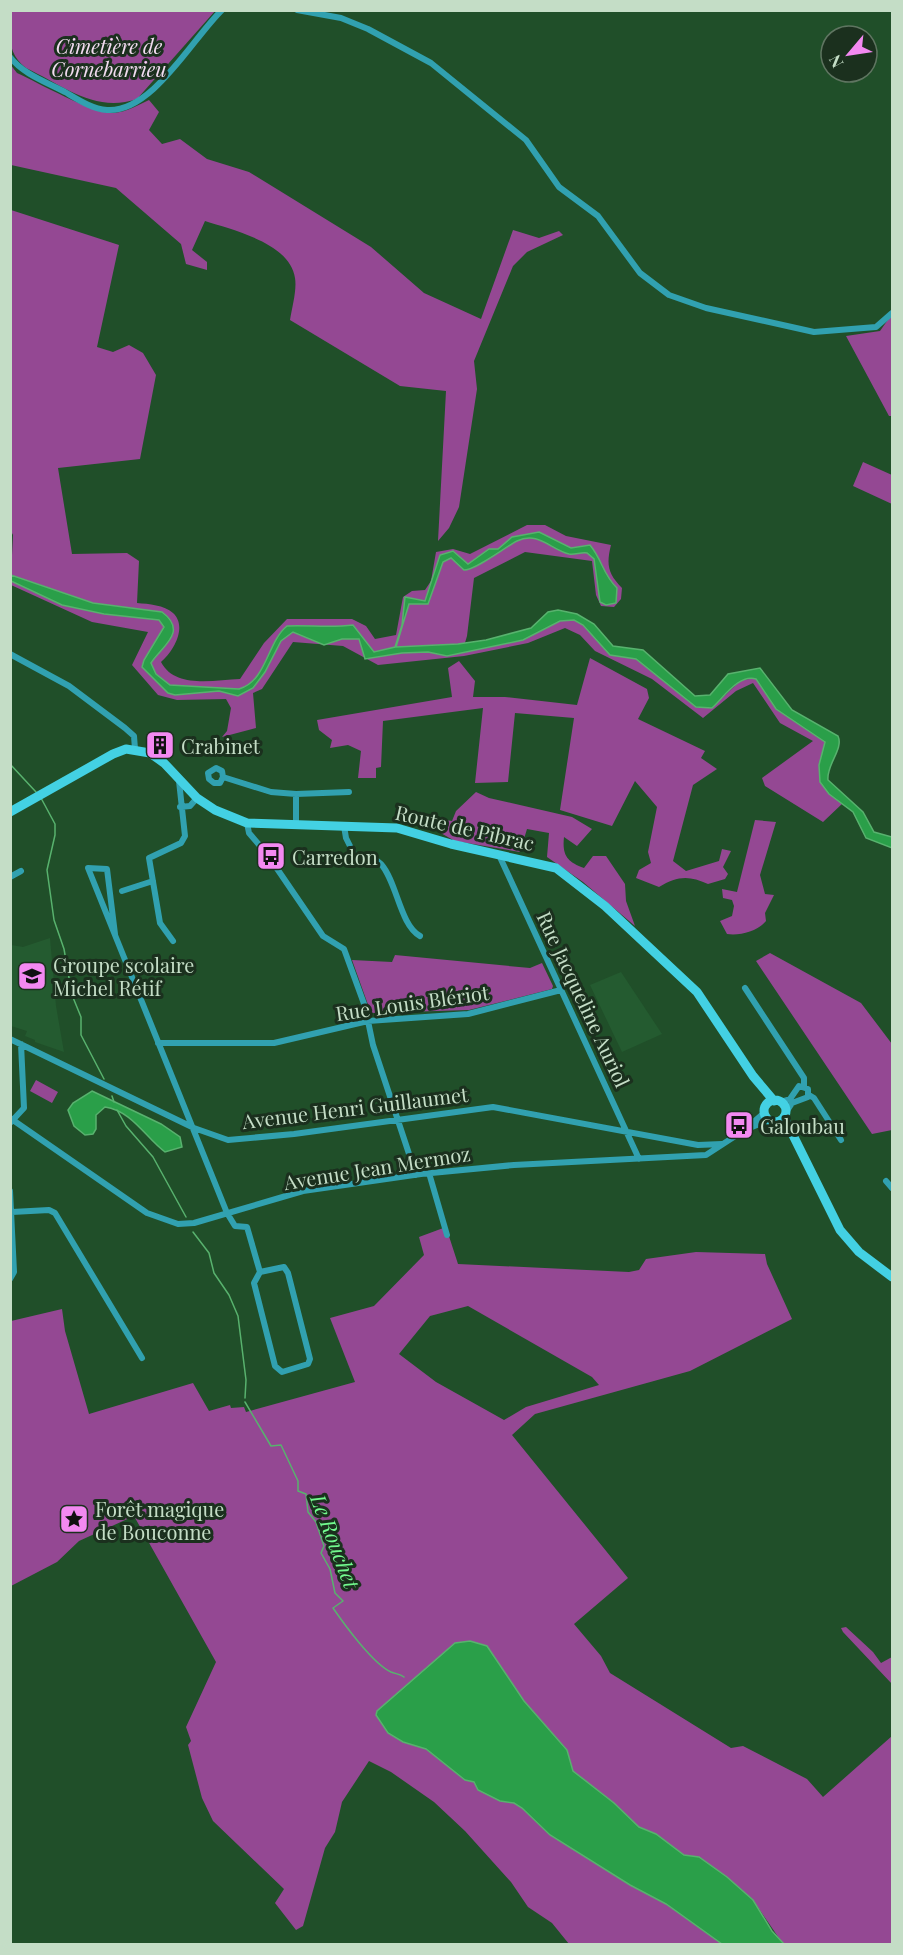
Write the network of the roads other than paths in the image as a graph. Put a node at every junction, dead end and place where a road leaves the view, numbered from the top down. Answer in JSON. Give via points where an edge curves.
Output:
{"nodes":[{"id":1,"x":222,"y":10,"type":"edge"},
{"id":2,"x":297,"y":10,"type":"edge"},
{"id":3,"x":10,"y":57,"type":"edge"},
{"id":4,"x":892,"y":313,"type":"edge"},
{"id":5,"x":10,"y":654,"type":"edge"},
{"id":6,"x":135,"y":749,"type":"junction"},
{"id":7,"x":223,"y":777,"type":"dead end"},
{"id":8,"x":179,"y":781,"type":"junction"},
{"id":9,"x":349,"y":792,"type":"dead end"},
{"id":10,"x":296,"y":794,"type":"junction"},
{"id":11,"x":197,"y":798,"type":"junction"},
{"id":12,"x":180,"y":807,"type":"junction"},
{"id":13,"x":10,"y":812,"type":"edge"},
{"id":14,"x":247,"y":823,"type":"junction"},
{"id":15,"x":296,"y":826,"type":"junction"},
{"id":16,"x":344,"y":826,"type":"junction"},
{"id":17,"x":499,"y":854,"type":"junction"},
{"id":18,"x":21,"y":871,"type":"dead end"},
{"id":19,"x":10,"y":877,"type":"edge"},
{"id":20,"x":153,"y":880,"type":"junction"},
{"id":21,"x":122,"y":891,"type":"dead end"},
{"id":22,"x":115,"y":934,"type":"junction"},
{"id":23,"x":420,"y":936,"type":"dead end"},
{"id":24,"x":173,"y":941,"type":"dead end"},
{"id":25,"x":745,"y":988,"type":"dead end"},
{"id":26,"x":561,"y":990,"type":"junction"},
{"id":27,"x":367,"y":1012,"type":"dead end"},
{"id":28,"x":368,"y":1021,"type":"junction"},
{"id":29,"x":10,"y":1039,"type":"edge"},
{"id":30,"x":158,"y":1043,"type":"junction"},
{"id":31,"x":21,"y":1044,"type":"junction"},
{"id":32,"x":804,"y":1086,"type":"junction"},
{"id":33,"x":809,"y":1095,"type":"junction"},
{"id":34,"x":775,"y":1112,"type":"junction"},
{"id":35,"x":398,"y":1119,"type":"junction"},
{"id":36,"x":11,"y":1120,"type":"edge"},
{"id":37,"x":194,"y":1128,"type":"junction"},
{"id":38,"x":627,"y":1131,"type":"junction"},
{"id":39,"x":841,"y":1140,"type":"dead end"},
{"id":40,"x":723,"y":1144,"type":"junction"},
{"id":41,"x":639,"y":1159,"type":"junction"},
{"id":42,"x":429,"y":1173,"type":"junction"},
{"id":43,"x":416,"y":1175,"type":"junction"},
{"id":44,"x":886,"y":1181,"type":"dead end"},
{"id":45,"x":892,"y":1188,"type":"edge"},
{"id":46,"x":10,"y":1191,"type":"edge"},
{"id":47,"x":12,"y":1212,"type":"edge"},
{"id":48,"x":227,"y":1213,"type":"junction"},
{"id":49,"x":447,"y":1235,"type":"dead end"},
{"id":50,"x":260,"y":1272,"type":"junction"},
{"id":51,"x":892,"y":1276,"type":"edge"},
{"id":52,"x":10,"y":1278,"type":"edge"},
{"id":53,"x":142,"y":1358,"type":"dead end"}],
"edges":[{"from":1,"to":3,"type":"street","via":[[149,93],[130,107],[94,107],[22,69]]},
{"from":2,"to":4,"type":"street","via":[[369,28],[431,63],[526,140],[559,187],[598,216],[640,273],[669,295],[706,308],[814,332],[876,327]]},
{"from":5,"to":6,"type":"street","via":[[69,686],[125,728],[134,736]]},
{"from":6,"to":8,"type":"main road","name":"Route de Pibrac","via":[[164,763]]},
{"from":6,"to":13,"type":"main road","via":[[113,754]]},
{"from":7,"to":10,"type":"street","via":[[271,792]]},
{"from":8,"to":11,"type":"main road","name":"Route de Pibrac"},
{"from":8,"to":12,"type":"street"},
{"from":9,"to":10,"type":"street"},
{"from":10,"to":15,"type":"street"},
{"from":11,"to":12,"type":"street","via":[[190,806]]},
{"from":11,"to":14,"type":"main road","name":"Route de Pibrac"},
{"from":12,"to":20,"type":"street","via":[[185,836],[181,843],[149,858]]},
{"from":14,"to":15,"type":"main road","name":"Route de Pibrac"},
{"from":14,"to":27,"type":"street","via":[[247,831],[323,936],[344,949]]},
{"from":15,"to":16,"type":"main road","name":"Route de Pibrac"},
{"from":16,"to":17,"type":"main road","name":"Route de Pibrac","via":[[397,828]]},
{"from":16,"to":23,"type":"street","via":[[354,854],[374,859],[384,867],[406,918]]},
{"from":17,"to":26,"type":"street","name":"Rue Jacqueline Auriol"},
{"from":17,"to":34,"type":"main road","name":"Route de Pibrac","via":[[556,868],[605,906],[696,993]]},
{"from":18,"to":19,"type":"street"},
{"from":20,"to":21,"type":"street"},
{"from":20,"to":24,"type":"street","via":[[160,923]]},
{"from":22,"to":22,"type":"street","via":[[107,869],[88,868],[97,890]]},
{"from":22,"to":30,"type":"street"},
{"from":25,"to":32,"type":"street","via":[[804,1078]]},
{"from":26,"to":28,"type":"street","name":"Rue Louis Blériot","via":[[468,1014]]},
{"from":26,"to":38,"type":"street","name":"Rue Jacqueline Auriol"},
{"from":28,"to":30,"type":"street","name":"Rue Louis Blériot","via":[[274,1043]]},
{"from":28,"to":35,"type":"street"},
{"from":29,"to":31,"type":"street","name":"Avenue Henri Guillaumet"},
{"from":30,"to":37,"type":"street"},
{"from":31,"to":36,"type":"street","via":[[24,1108]]},
{"from":31,"to":37,"type":"street","name":"Avenue Henri Guillaumet"},
{"from":32,"to":33,"type":"street"},
{"from":32,"to":34,"type":"street"},
{"from":33,"to":34,"type":"street"},
{"from":33,"to":39,"type":"street"},
{"from":34,"to":40,"type":"street","name":"Avenue Jean Mermoz"},
{"from":34,"to":51,"type":"main road","name":"Route de Pibrac","via":[[817,1180],[840,1230],[866,1258]]},
{"from":35,"to":37,"type":"street","name":"Avenue Henri Guillaumet","via":[[228,1140]]},
{"from":35,"to":38,"type":"street","name":"Avenue Henri Guillaumet","via":[[493,1107]]},
{"from":35,"to":43,"type":"street"},
{"from":36,"to":48,"type":"street","name":"Avenue Jean Mermoz","via":[[147,1213],[165,1221],[195,1223]]},
{"from":37,"to":48,"type":"street"},
{"from":38,"to":40,"type":"street","name":"Avenue Henri Guillaumet","via":[[698,1145]]},
{"from":38,"to":41,"type":"street","name":"Rue Jacqueline Auriol"},
{"from":40,"to":41,"type":"street","name":"Avenue Jean Mermoz","via":[[696,1157]]},
{"from":41,"to":42,"type":"street","name":"Avenue Jean Mermoz"},
{"from":42,"to":43,"type":"street","name":"Avenue Jean Mermoz"},
{"from":42,"to":49,"type":"street"},
{"from":43,"to":48,"type":"street","name":"Avenue Jean Mermoz","via":[[303,1191]]},
{"from":44,"to":45,"type":"street"},
{"from":46,"to":47,"type":"street"},
{"from":47,"to":52,"type":"street","via":[[14,1272]]},
{"from":47,"to":53,"type":"street","via":[[55,1213]]},
{"from":48,"to":50,"type":"street","via":[[235,1226],[247,1227]]},
{"from":50,"to":50,"type":"street","via":[[254,1283],[275,1366],[282,1372],[308,1364],[310,1359],[287,1269]]}]}
